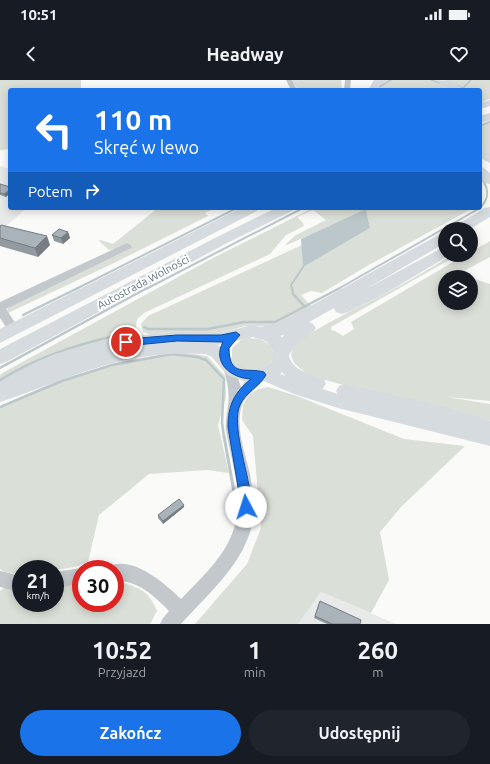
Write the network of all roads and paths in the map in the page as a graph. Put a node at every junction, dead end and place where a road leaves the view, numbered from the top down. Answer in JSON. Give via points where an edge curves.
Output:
{"nodes":[{"id":1,"x":373,"y":80,"type":"edge"},
{"id":2,"x":382,"y":80,"type":"edge"},
{"id":3,"x":440,"y":80,"type":"edge"},
{"id":4,"x":366,"y":88,"type":"edge"},
{"id":5,"x":374,"y":88,"type":"edge"},
{"id":6,"x":456,"y":88,"type":"edge"},
{"id":7,"x":482,"y":173,"type":"edge"},
{"id":8,"x":490,"y":180,"type":"edge"},
{"id":9,"x":248,"y":210,"type":"edge"},
{"id":10,"x":283,"y":210,"type":"edge"},
{"id":11,"x":490,"y":211,"type":"edge"},
{"id":12,"x":472,"y":222,"type":"edge"},
{"id":13,"x":490,"y":226,"type":"edge"},
{"id":14,"x":478,"y":233,"type":"edge"},
{"id":15,"x":438,"y":241,"type":"edge"},
{"id":16,"x":127,"y":246,"type":"dead end"},
{"id":17,"x":438,"y":256,"type":"edge"},
{"id":18,"x":0,"y":308,"type":"edge"},
{"id":19,"x":14,"y":330,"type":"edge"},
{"id":20,"x":261,"y":333,"type":"junction"},
{"id":21,"x":236,"y":335,"type":"junction"},
{"id":22,"x":38,"y":337,"type":"junction"},
{"id":23,"x":0,"y":342,"type":"edge"},
{"id":24,"x":0,"y":350,"type":"edge"},
{"id":25,"x":281,"y":355,"type":"junction"},
{"id":26,"x":0,"y":357,"type":"edge"},
{"id":27,"x":226,"y":363,"type":"junction"},
{"id":28,"x":263,"y":375,"type":"junction"},
{"id":29,"x":0,"y":391,"type":"edge"},
{"id":30,"x":0,"y":395,"type":"edge"},
{"id":31,"x":235,"y":405,"type":"junction"},
{"id":32,"x":490,"y":429,"type":"edge"},
{"id":33,"x":490,"y":438,"type":"edge"},
{"id":34,"x":124,"y":572,"type":"edge"},
{"id":35,"x":0,"y":579,"type":"edge"},
{"id":36,"x":12,"y":582,"type":"edge"},
{"id":37,"x":181,"y":611,"type":"junction"},
{"id":38,"x":169,"y":624,"type":"edge"}],
"edges":[{"from":1,"to":4,"type":"highway"},
{"from":2,"to":5,"type":"highway"},
{"from":3,"to":6,"type":"highway"},
{"from":7,"to":8,"type":"highway"},
{"from":9,"to":19,"type":"highway","name":"Autostrada Wolności"},
{"from":10,"to":22,"type":"highway","name":"Autostrada Wolności"},
{"from":11,"to":12,"type":"highway"},
{"from":13,"to":14,"type":"highway"},
{"from":15,"to":20,"type":"highway","via":[[284,329]]},
{"from":16,"to":18,"type":"street"},
{"from":17,"to":25,"type":"highway","via":[[295,335],[287,342]]},
{"from":18,"to":19,"type":"street"},
{"from":19,"to":23,"type":"street"},
{"from":20,"to":21,"type":"main road","via":[[248,332]]},
{"from":20,"to":25,"type":"main road","via":[[275,339]]},
{"from":21,"to":27,"type":"main road","via":[[224,348]]},
{"from":21,"to":29,"type":"main road","via":[[221,339],[177,338],[114,344],[47,365]]},
{"from":22,"to":24,"type":"street"},
{"from":22,"to":26,"type":"highway","name":"Autostrada Wolności"},
{"from":25,"to":28,"type":"main road","via":[[274,370]]},
{"from":25,"to":32,"type":"main road","via":[[292,373],[312,382],[428,410]]},
{"from":27,"to":28,"type":"main road","via":[[243,375]]},
{"from":27,"to":30,"type":"main road","via":[[213,351],[197,348],[159,348],[128,352],[71,367]]},
{"from":27,"to":31,"type":"street","via":[[235,386]]},
{"from":28,"to":31,"type":"street","via":[[249,386]]},
{"from":28,"to":33,"type":"main road","via":[[284,384],[369,409]]},
{"from":31,"to":37,"type":"street","via":[[233,427],[244,488],[245,520],[232,553]]},
{"from":34,"to":37,"type":"street","via":[[151,583]]},
{"from":35,"to":36,"type":"street"},
{"from":37,"to":38,"type":"street"}]}
